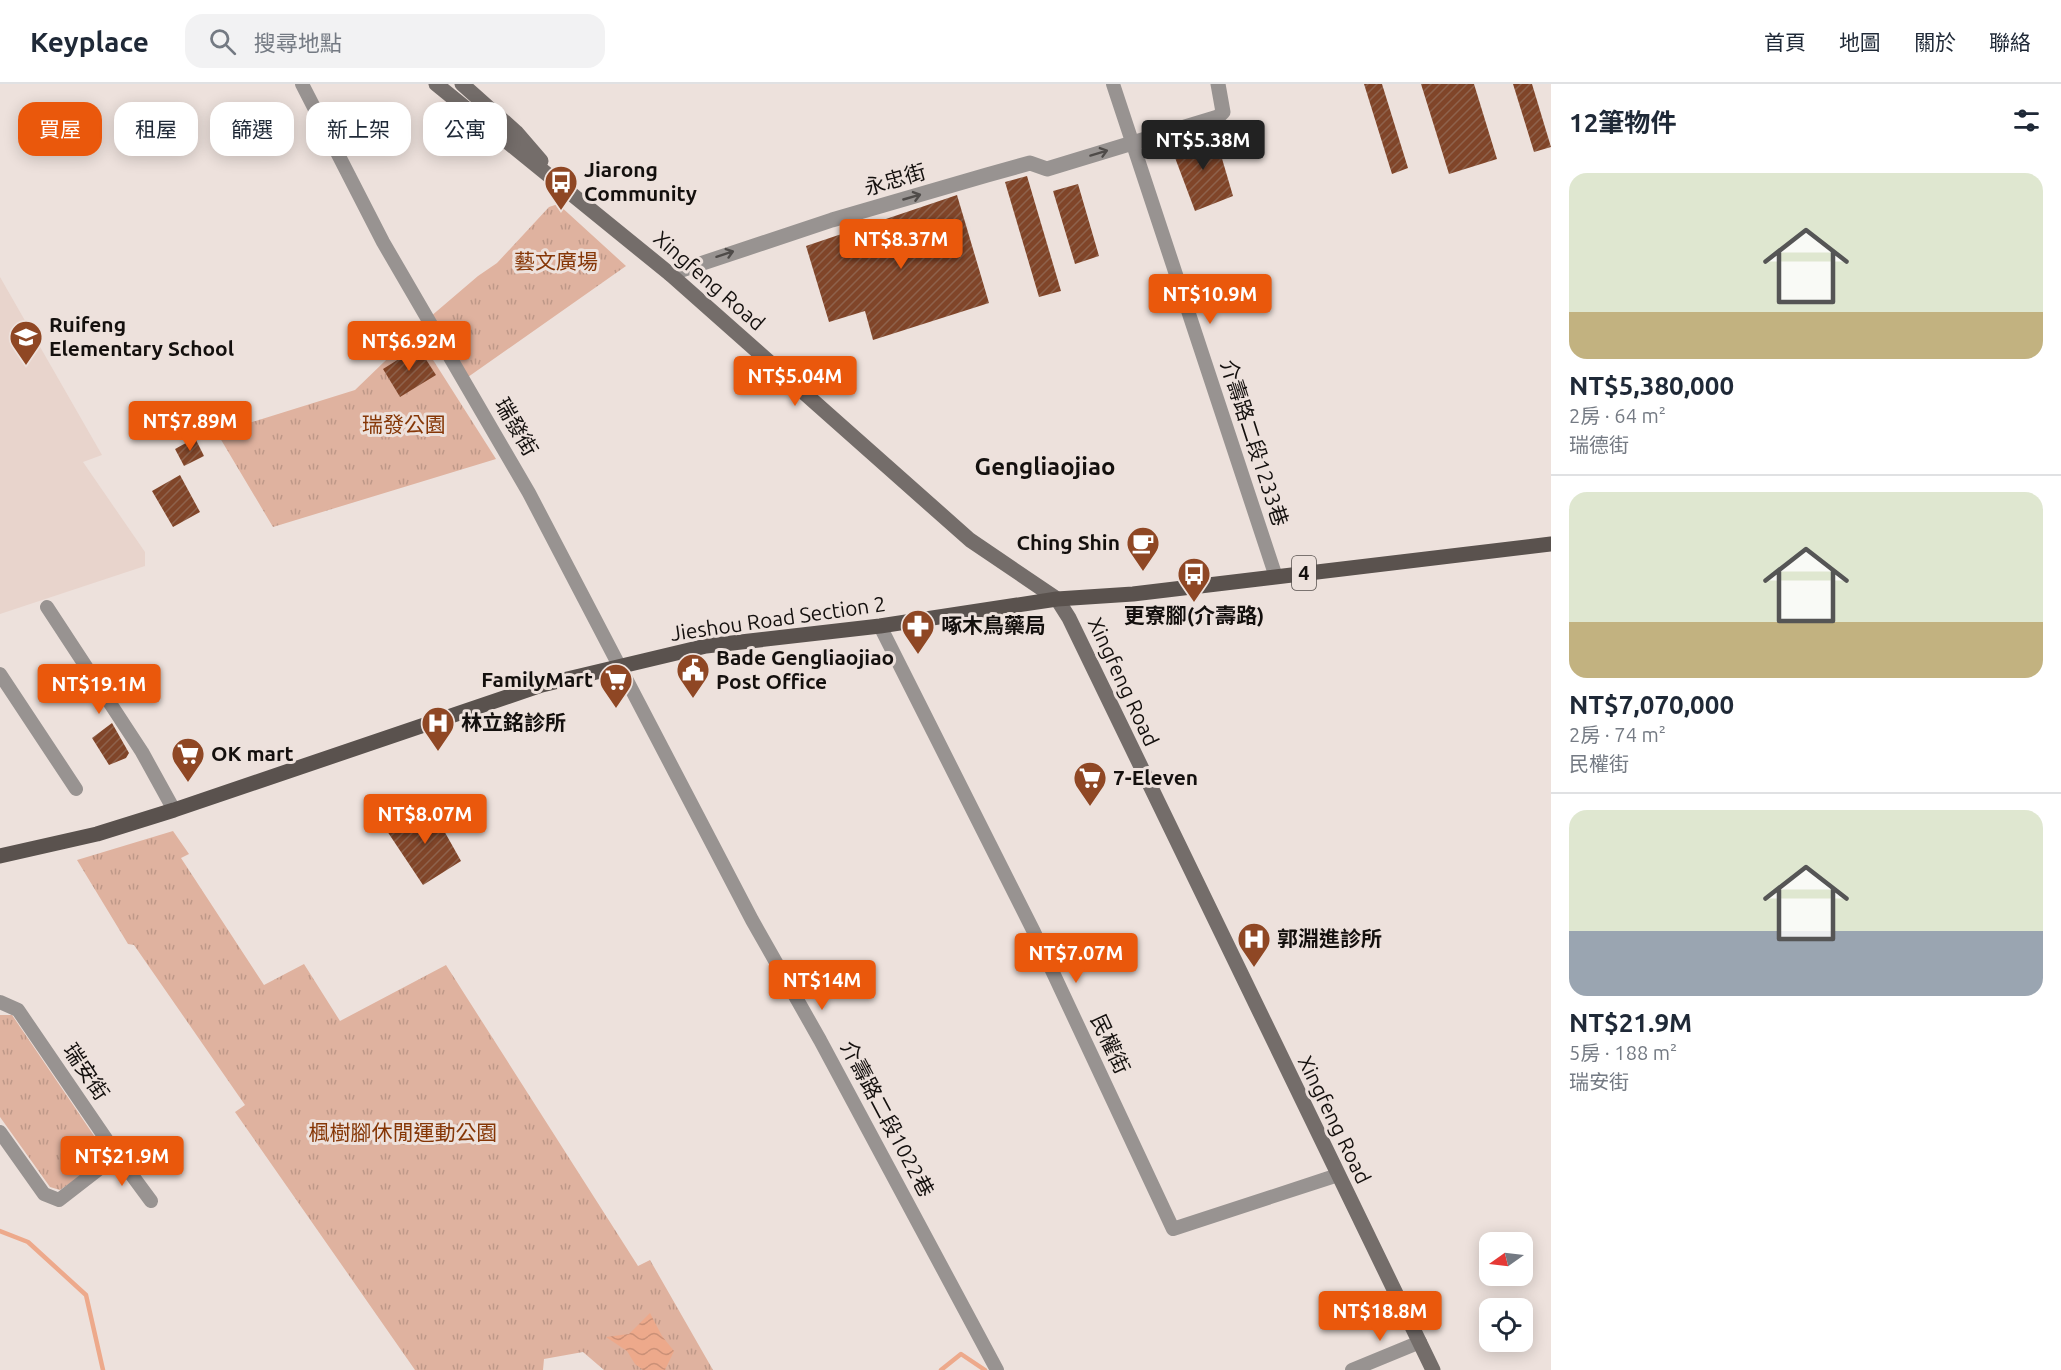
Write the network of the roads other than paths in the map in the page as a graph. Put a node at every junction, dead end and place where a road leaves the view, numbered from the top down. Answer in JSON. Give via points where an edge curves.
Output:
{"nodes":[{"id":1,"x":302,"y":84,"type":"edge"},
{"id":2,"x":436,"y":84,"type":"edge"},
{"id":3,"x":462,"y":84,"type":"edge"},
{"id":4,"x":1113,"y":84,"type":"edge"},
{"id":5,"x":1218,"y":84,"type":"edge"},
{"id":6,"x":1132,"y":143,"type":"junction"},
{"id":7,"x":559,"y":181,"type":"junction"},
{"id":8,"x":670,"y":274,"type":"junction"},
{"id":9,"x":1551,"y":544,"type":"edge"},
{"id":10,"x":1276,"y":577,"type":"junction"},
{"id":11,"x":1057,"y":599,"type":"junction"},
{"id":12,"x":47,"y":607,"type":"dead end"},
{"id":13,"x":880,"y":626,"type":"junction"},
{"id":14,"x":618,"y":667,"type":"junction"},
{"id":15,"x":0,"y":674,"type":"edge"},
{"id":16,"x":76,"y":789,"type":"dead end"},
{"id":17,"x":174,"y":810,"type":"junction"},
{"id":18,"x":0,"y":856,"type":"edge"},
{"id":19,"x":0,"y":1002,"type":"edge"},
{"id":20,"x":0,"y":1132,"type":"edge"},
{"id":21,"x":117,"y":1155,"type":"junction"},
{"id":22,"x":1338,"y":1174,"type":"junction"},
{"id":23,"x":152,"y":1201,"type":"dead end"},
{"id":24,"x":1419,"y":1342,"type":"junction"},
{"id":25,"x":997,"y":1370,"type":"edge"},
{"id":26,"x":1352,"y":1370,"type":"edge"},
{"id":27,"x":1433,"y":1370,"type":"edge"}],
"edges":[{"from":1,"to":14,"type":"street","name":"瑞發街","via":[[383,242],[518,473]]},
{"from":2,"to":7,"type":"main road","name":"Xingfeng Road","via":[[507,145]]},
{"from":3,"to":7,"type":"main road","name":"Xingfeng Road","via":[[516,132]]},
{"from":4,"to":6,"type":"street","name":"介壽路二段1233巷"},
{"from":5,"to":6,"type":"street","name":"永忠街","via":[[1224,104],[1218,117]]},
{"from":8,"to":6,"type":"street","name":"永忠街","one_way":true,"via":[[941,188],[1030,163],[1047,169]]},
{"from":6,"to":10,"type":"street","name":"介壽路二段1233巷"},
{"from":7,"to":8,"type":"main road","name":"Xingfeng Road"},
{"from":8,"to":11,"type":"main road","name":"Xingfeng Road","via":[[970,540]]},
{"from":9,"to":10,"type":"main road","name":"Jieshou Road Section 2","number":"4"},
{"from":10,"to":11,"type":"main road","name":"Jieshou Road Section 2","number":"4"},
{"from":11,"to":13,"type":"main road","name":"Jieshou Road Section 2","number":"4"},
{"from":11,"to":22,"type":"main road","name":"Xingfeng Road"},
{"from":12,"to":17,"type":"street","via":[[142,752]]},
{"from":13,"to":14,"type":"main road","name":"Jieshou Road Section 2","number":"4","via":[[706,646]]},
{"from":13,"to":22,"type":"street","name":"民權街","via":[[1034,932],[1173,1229]]},
{"from":14,"to":17,"type":"main road","name":"Jieshou Road Section 2","number":"4","via":[[542,685]]},
{"from":14,"to":25,"type":"street","name":"介壽路二段1022巷"},
{"from":15,"to":16,"type":"street"},
{"from":17,"to":18,"type":"main road","name":"Jieshou Road Section 2","number":"4","via":[[97,834]]},
{"from":19,"to":21,"type":"street","name":"瑞安街","via":[[18,1010]]},
{"from":20,"to":21,"type":"street","via":[[44,1194],[59,1200]]},
{"from":21,"to":23,"type":"street","name":"瑞安街"},
{"from":22,"to":24,"type":"main road","name":"Xingfeng Road"},
{"from":24,"to":26,"type":"street"},
{"from":24,"to":27,"type":"main road","name":"Xingfeng Road"}]}
